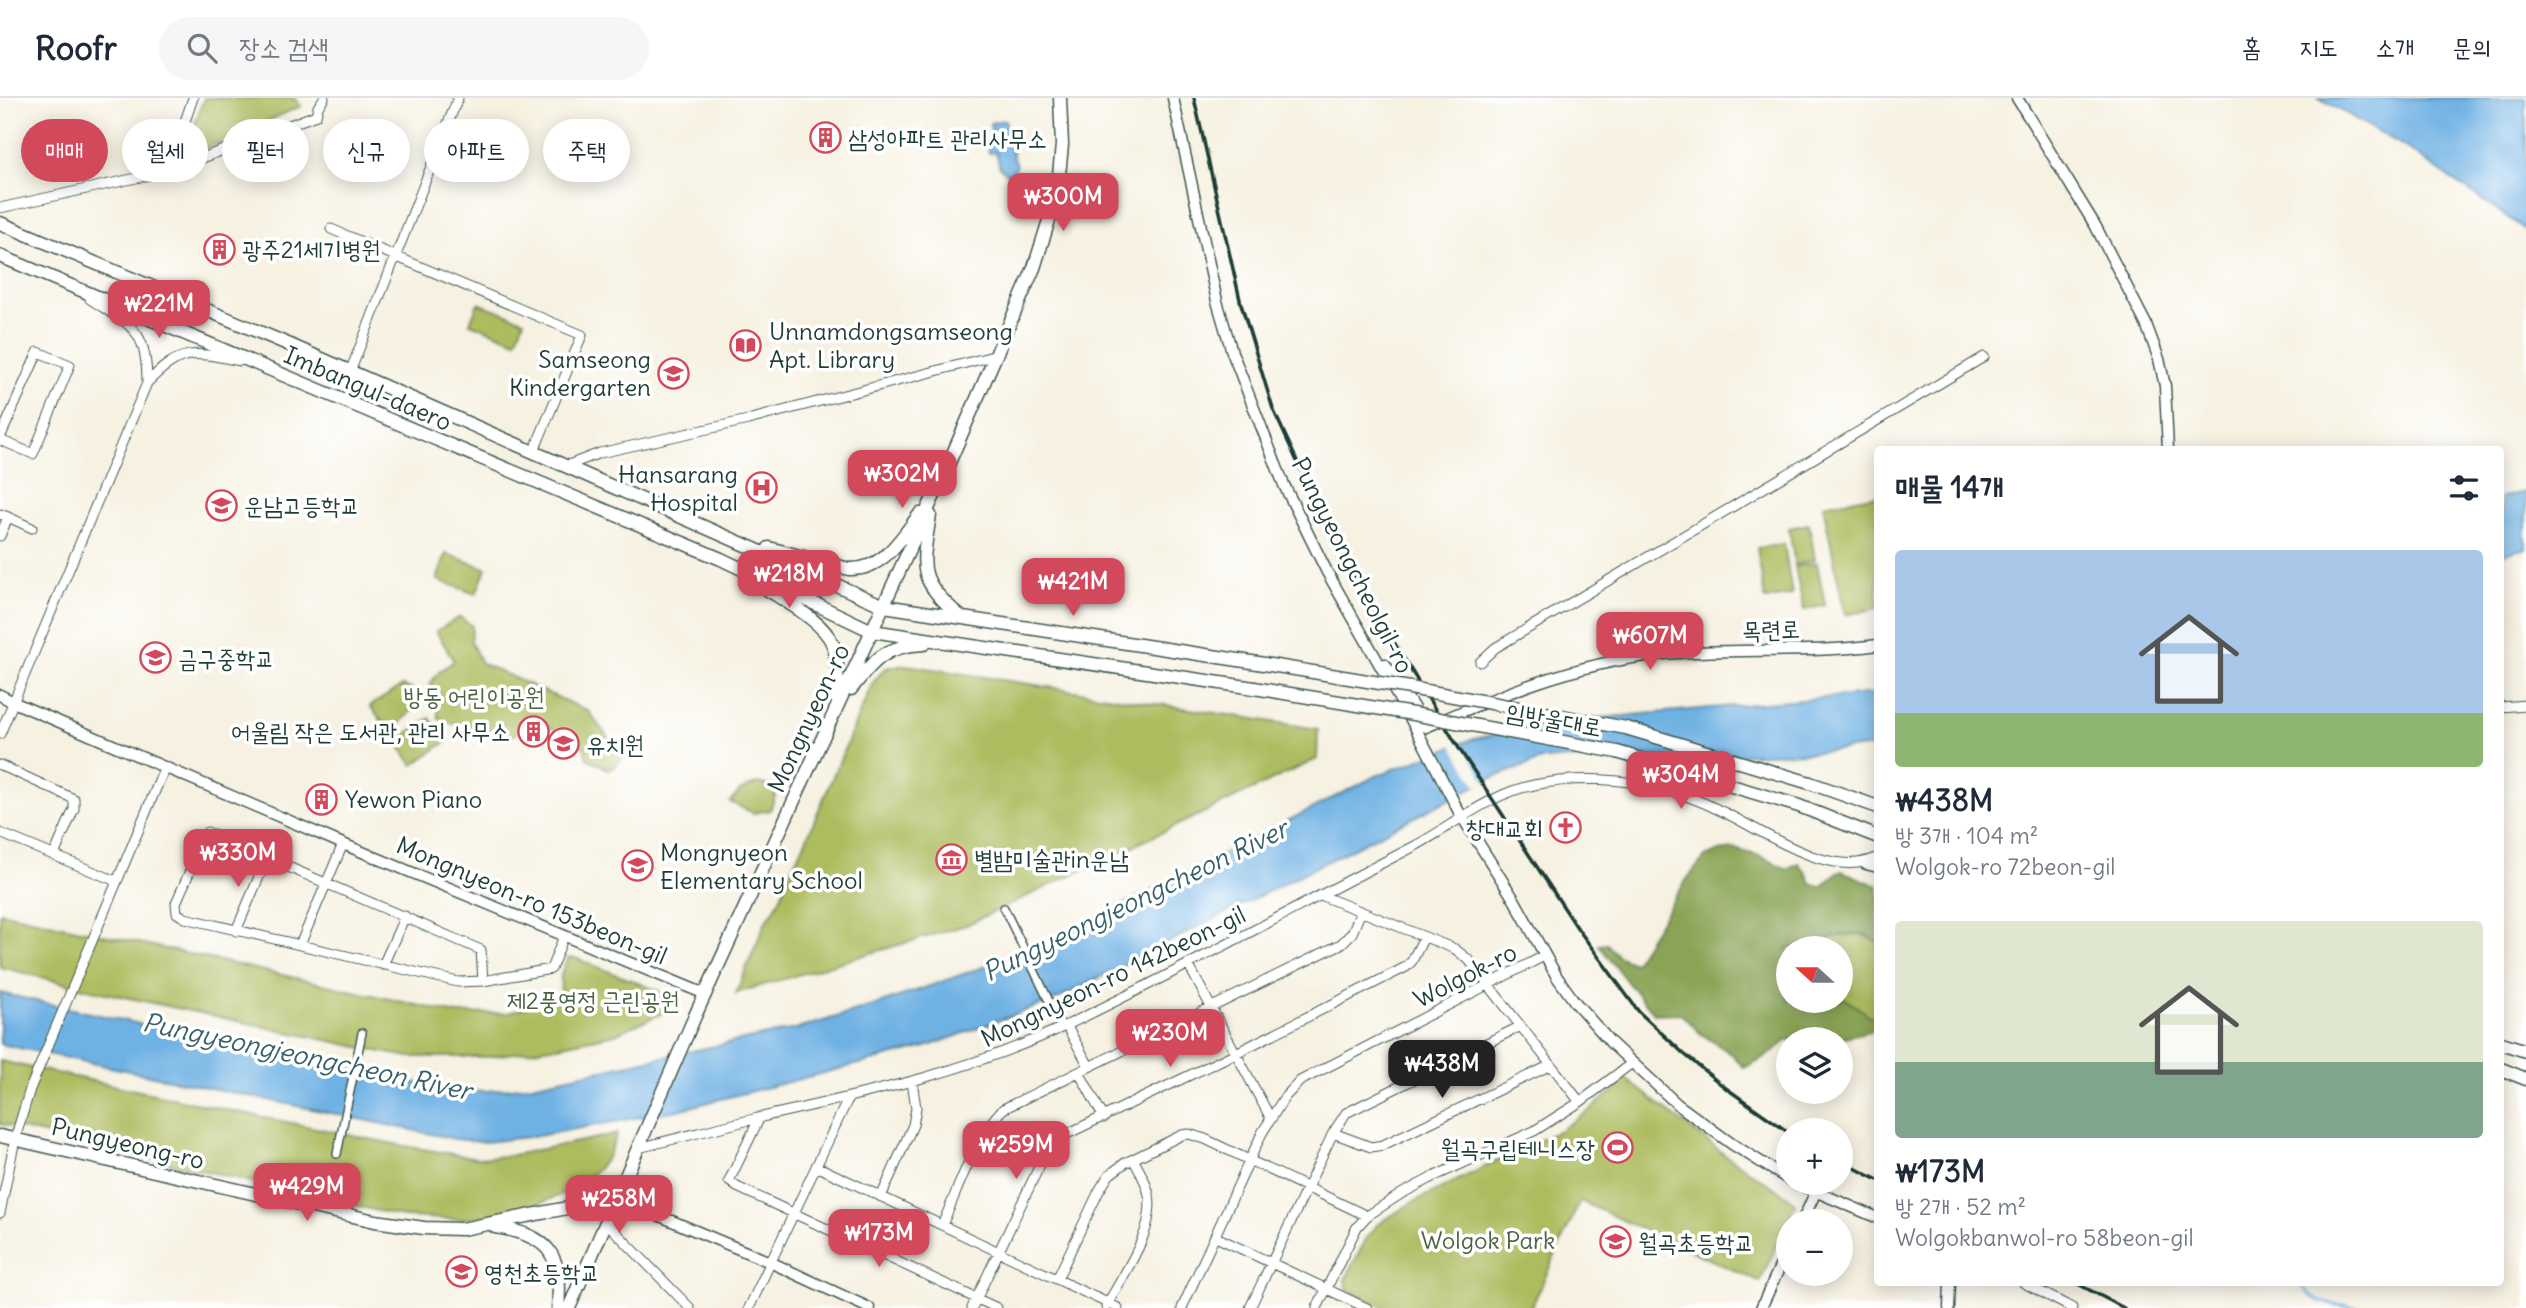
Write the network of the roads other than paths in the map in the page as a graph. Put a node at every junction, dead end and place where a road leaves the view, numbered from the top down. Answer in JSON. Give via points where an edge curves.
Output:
{"nodes":[{"id":1,"x":193,"y":98,"type":"edge"},
{"id":2,"x":324,"y":98,"type":"edge"},
{"id":3,"x":458,"y":98,"type":"edge"},
{"id":4,"x":1060,"y":98,"type":"edge"},
{"id":5,"x":1173,"y":98,"type":"edge"},
{"id":6,"x":2017,"y":98,"type":"edge"},
{"id":7,"x":186,"y":119,"type":"edge"},
{"id":8,"x":208,"y":156,"type":"edge"},
{"id":9,"x":122,"y":181,"type":"edge"},
{"id":10,"x":0,"y":208,"type":"edge"},
{"id":11,"x":0,"y":223,"type":"edge"},
{"id":12,"x":331,"y":229,"type":"dead end"},
{"id":13,"x":0,"y":256,"type":"edge"},
{"id":14,"x":396,"y":257,"type":"junction"},
{"id":15,"x":71,"y":286,"type":"junction"},
{"id":16,"x":998,"y":355,"type":"junction"},
{"id":17,"x":1984,"y":357,"type":"dead end"},
{"id":18,"x":259,"y":365,"type":"junction"},
{"id":19,"x":350,"y":372,"type":"junction"},
{"id":20,"x":147,"y":383,"type":"junction"},
{"id":21,"x":0,"y":439,"type":"edge"},
{"id":22,"x":2168,"y":446,"type":"edge"},
{"id":23,"x":534,"y":452,"type":"junction"},
{"id":24,"x":566,"y":466,"type":"junction"},
{"id":25,"x":932,"y":499,"type":"junction"},
{"id":26,"x":4,"y":515,"type":"edge"},
{"id":27,"x":32,"y":528,"type":"dead end"},
{"id":28,"x":0,"y":536,"type":"edge"},
{"id":29,"x":732,"y":538,"type":"junction"},
{"id":30,"x":720,"y":559,"type":"junction"},
{"id":31,"x":884,"y":606,"type":"junction"},
{"id":32,"x":962,"y":618,"type":"junction"},
{"id":33,"x":872,"y":631,"type":"junction"},
{"id":34,"x":951,"y":643,"type":"junction"},
{"id":35,"x":1874,"y":645,"type":"edge"},
{"id":36,"x":1480,"y":662,"type":"dead end"},
{"id":37,"x":1254,"y":688,"type":"joint"},
{"id":38,"x":0,"y":695,"type":"edge"},
{"id":39,"x":13,"y":702,"type":"junction"},
{"id":40,"x":837,"y":705,"type":"junction"},
{"id":41,"x":2526,"y":705,"type":"edge"},
{"id":42,"x":2504,"y":707,"type":"edge"},
{"id":43,"x":1420,"y":726,"type":"junction"},
{"id":44,"x":0,"y":734,"type":"edge"},
{"id":45,"x":0,"y":765,"type":"edge"},
{"id":46,"x":165,"y":767,"type":"junction"},
{"id":47,"x":1874,"y":806,"type":"edge"},
{"id":48,"x":1461,"y":814,"type":"junction"},
{"id":49,"x":0,"y":833,"type":"edge"},
{"id":50,"x":1874,"y":835,"type":"edge"},
{"id":51,"x":343,"y":844,"type":"junction"},
{"id":52,"x":54,"y":855,"type":"junction"},
{"id":53,"x":267,"y":858,"type":"junction"},
{"id":54,"x":1874,"y":862,"type":"edge"},
{"id":55,"x":116,"y":881,"type":"junction"},
{"id":56,"x":326,"y":882,"type":"junction"},
{"id":57,"x":1320,"y":895,"type":"junction"},
{"id":58,"x":1004,"y":908,"type":"dead end"},
{"id":59,"x":1361,"y":911,"type":"junction"},
{"id":60,"x":405,"y":916,"type":"junction"},
{"id":61,"x":236,"y":931,"type":"junction"},
{"id":62,"x":564,"y":936,"type":"junction"},
{"id":63,"x":1424,"y":937,"type":"junction"},
{"id":64,"x":300,"y":945,"type":"junction"},
{"id":65,"x":1544,"y":956,"type":"junction"},
{"id":66,"x":1188,"y":964,"type":"junction"},
{"id":67,"x":383,"y":965,"type":"junction"},
{"id":68,"x":482,"y":981,"type":"junction"},
{"id":69,"x":1488,"y":984,"type":"junction"},
{"id":70,"x":705,"y":994,"type":"junction"},
{"id":71,"x":1211,"y":1007,"type":"junction"},
{"id":72,"x":1062,"y":1024,"type":"junction"},
{"id":73,"x":1521,"y":1026,"type":"junction"},
{"id":74,"x":362,"y":1033,"type":"dead end"},
{"id":75,"x":2504,"y":1043,"type":"edge"},
{"id":76,"x":2526,"y":1051,"type":"edge"},
{"id":77,"x":1236,"y":1053,"type":"junction"},
{"id":78,"x":1632,"y":1062,"type":"junction"},
{"id":79,"x":1092,"y":1065,"type":"junction"},
{"id":80,"x":1551,"y":1065,"type":"junction"},
{"id":81,"x":2504,"y":1070,"type":"edge"},
{"id":82,"x":1079,"y":1072,"type":"junction"},
{"id":83,"x":2526,"y":1079,"type":"edge"},
{"id":84,"x":912,"y":1081,"type":"junction"},
{"id":85,"x":848,"y":1099,"type":"junction"},
{"id":86,"x":1580,"y":1102,"type":"junction"},
{"id":87,"x":760,"y":1117,"type":"junction"},
{"id":88,"x":1104,"y":1118,"type":"junction"},
{"id":89,"x":1271,"y":1119,"type":"junction"},
{"id":90,"x":1332,"y":1133,"type":"junction"},
{"id":91,"x":0,"y":1136,"type":"edge"},
{"id":92,"x":15,"y":1139,"type":"junction"},
{"id":93,"x":641,"y":1143,"type":"junction"},
{"id":94,"x":337,"y":1154,"type":"dead end"},
{"id":95,"x":1133,"y":1159,"type":"junction"},
{"id":96,"x":1251,"y":1160,"type":"junction"},
{"id":97,"x":816,"y":1166,"type":"junction"},
{"id":98,"x":1776,"y":1172,"type":"edge"},
{"id":99,"x":1308,"y":1187,"type":"junction"},
{"id":100,"x":1825,"y":1195,"type":"edge"},
{"id":101,"x":881,"y":1196,"type":"junction"},
{"id":102,"x":617,"y":1198,"type":"junction"},
{"id":103,"x":794,"y":1212,"type":"junction"},
{"id":104,"x":0,"y":1213,"type":"edge"},
{"id":105,"x":1367,"y":1216,"type":"junction"},
{"id":106,"x":1874,"y":1216,"type":"edge"},
{"id":107,"x":606,"y":1222,"type":"junction"},
{"id":108,"x":488,"y":1225,"type":"junction"},
{"id":109,"x":942,"y":1226,"type":"junction"},
{"id":110,"x":1216,"y":1237,"type":"junction"},
{"id":111,"x":999,"y":1252,"type":"junction"},
{"id":112,"x":770,"y":1262,"type":"junction"},
{"id":113,"x":1271,"y":1264,"type":"junction"},
{"id":114,"x":1776,"y":1275,"type":"edge"},
{"id":115,"x":1057,"y":1279,"type":"junction"},
{"id":116,"x":1950,"y":1286,"type":"edge"},
{"id":117,"x":2030,"y":1286,"type":"edge"},
{"id":118,"x":1326,"y":1288,"type":"junction"},
{"id":119,"x":977,"y":1298,"type":"junction"},
{"id":120,"x":1107,"y":1306,"type":"edge"},
{"id":121,"x":558,"y":1308,"type":"edge"},
{"id":122,"x":569,"y":1308,"type":"edge"},
{"id":123,"x":690,"y":1308,"type":"edge"},
{"id":124,"x":749,"y":1308,"type":"edge"},
{"id":125,"x":869,"y":1308,"type":"edge"},
{"id":126,"x":972,"y":1308,"type":"edge"},
{"id":127,"x":997,"y":1308,"type":"edge"},
{"id":128,"x":1118,"y":1308,"type":"edge"},
{"id":129,"x":1182,"y":1308,"type":"edge"},
{"id":130,"x":1250,"y":1308,"type":"edge"},
{"id":131,"x":1317,"y":1308,"type":"edge"},
{"id":132,"x":1367,"y":1308,"type":"edge"},
{"id":133,"x":1761,"y":1308,"type":"edge"},
{"id":134,"x":1949,"y":1308,"type":"edge"},
{"id":135,"x":2072,"y":1308,"type":"edge"}],
"edges":[{"from":1,"to":7,"type":"street"},
{"from":2,"to":8,"type":"street","via":[[316,115]]},
{"from":3,"to":14,"type":"street","name":"Imbangul-daero"},
{"from":4,"to":16,"type":"main road","name":"Mongnyeon-ro","via":[[1062,145],[1055,201],[1034,268]]},
{"from":5,"to":43,"type":"street","name":"Pungyeongcheolgil-ro","via":[[1217,301],[1284,485],[1376,659],[1388,665]]},
{"from":6,"to":22,"type":"street","via":[[2095,225],[2146,324],[2165,386]]},
{"from":9,"to":10,"type":"street"},
{"from":11,"to":19,"type":"main road","name":"Imbangul-daero"},
{"from":12,"to":14,"type":"street"},
{"from":13,"to":15,"type":"main road","name":"Imbangul-daero"},
{"from":14,"to":19,"type":"street","name":"Imbangul-daero"},
{"from":14,"to":23,"type":"street","via":[[582,335]]},
{"from":15,"to":18,"type":"main road","name":"Imbangul-daero"},
{"from":15,"to":20,"type":"street","via":[[140,336]]},
{"from":16,"to":24,"type":"street","via":[[600,453]]},
{"from":16,"to":25,"type":"main road","name":"Mongnyeon-ro"},
{"from":17,"to":36,"type":"street","via":[[1495,648]]},
{"from":18,"to":20,"type":"street","via":[[180,355]]},
{"from":18,"to":30,"type":"main road","name":"Imbangul-daero"},
{"from":19,"to":23,"type":"main road","name":"Imbangul-daero"},
{"from":20,"to":39,"type":"street"},
{"from":21,"to":21,"type":"street","via":[[33,454],[70,365],[38,352]]},
{"from":23,"to":24,"type":"main road","name":"Imbangul-daero"},
{"from":24,"to":29,"type":"main road","name":"Imbangul-daero"},
{"from":25,"to":29,"type":"main road","via":[[882,560],[859,570]]},
{"from":25,"to":31,"type":"main road","name":"Mongnyeon-ro"},
{"from":25,"to":32,"type":"main road","via":[[924,572],[932,590]]},
{"from":26,"to":27,"type":"street"},
{"from":26,"to":28,"type":"street"},
{"from":29,"to":30,"type":"main road"},
{"from":29,"to":31,"type":"main road","name":"Imbangul-daero"},
{"from":30,"to":33,"type":"main road","name":"Imbangul-daero"},
{"from":30,"to":40,"type":"main road","via":[[825,631],[836,655]]},
{"from":31,"to":32,"type":"main road","name":"Imbangul-daero"},
{"from":31,"to":33,"type":"main road","name":"Mongnyeon-ro"},
{"from":32,"to":47,"type":"main road","name":"Imbangul-daero","bridge":true,"via":[[1410,688],[1626,728]]},
{"from":33,"to":34,"type":"main road","name":"Imbangul-daero"},
{"from":33,"to":40,"type":"main road","name":"Mongnyeon-ro"},
{"from":34,"to":37,"type":"main road","name":"Imbangul-daero"},
{"from":34,"to":40,"type":"main road","via":[[911,644],[890,650]]},
{"from":35,"to":43,"type":"street","name":"목련로","via":[[1653,655],[1586,666]]},
{"from":37,"to":50,"type":"main road","name":"임방울대로","bridge":true,"via":[[1617,752],[1798,806]]},
{"from":38,"to":39,"type":"street","name":"Mongnyeon-ro 153beon-gil"},
{"from":39,"to":44,"type":"street"},
{"from":39,"to":46,"type":"street","name":"Mongnyeon-ro 153beon-gil"},
{"from":40,"to":70,"type":"main road","name":"Mongnyeon-ro"},
{"from":41,"to":42,"type":"street"},
{"from":43,"to":48,"type":"street","name":"Pungyeongcheolgil-ro"},
{"from":45,"to":52,"type":"street","via":[[74,799]]},
{"from":46,"to":51,"type":"street","name":"Mongnyeon-ro 153beon-gil"},
{"from":46,"to":55,"type":"street"},
{"from":48,"to":54,"type":"street","name":"Mongnyeon-ro 142beon-gil","via":[[1537,784],[1619,782],[1662,789],[1716,808],[1825,861]]},
{"from":48,"to":57,"type":"street","name":"Mongnyeon-ro 142beon-gil","via":[[1424,841]]},
{"from":48,"to":65,"type":"street"},
{"from":49,"to":52,"type":"street"},
{"from":51,"to":56,"type":"street"},
{"from":51,"to":62,"type":"street","name":"Mongnyeon-ro 153beon-gil"},
{"from":52,"to":55,"type":"street"},
{"from":53,"to":56,"type":"street"},
{"from":53,"to":61,"type":"street"},
{"from":53,"to":61,"type":"street","via":[[207,832],[176,903],[177,914]]},
{"from":55,"to":92,"type":"street","via":[[30,1088]]},
{"from":56,"to":60,"type":"street"},
{"from":56,"to":64,"type":"street"},
{"from":57,"to":59,"type":"street"},
{"from":57,"to":66,"type":"street","name":"Mongnyeon-ro 142beon-gil"},
{"from":58,"to":72,"type":"street"},
{"from":59,"to":63,"type":"street"},
{"from":59,"to":71,"type":"street","via":[[1352,933],[1341,944]]},
{"from":60,"to":67,"type":"street"},
{"from":60,"to":68,"type":"street","via":[[481,950]]},
{"from":61,"to":64,"type":"street"},
{"from":62,"to":68,"type":"street","via":[[551,969]]},
{"from":62,"to":70,"type":"street","name":"Mongnyeon-ro 153beon-gil"},
{"from":63,"to":69,"type":"street","via":[[1455,949]]},
{"from":63,"to":77,"type":"street","via":[[1406,967]]},
{"from":64,"to":67,"type":"street"},
{"from":65,"to":69,"type":"street","name":"Wolgok-ro"},
{"from":65,"to":78,"type":"street","via":[[1575,1002]]},
{"from":66,"to":71,"type":"street"},
{"from":66,"to":72,"type":"street","name":"Mongnyeon-ro 142beon-gil"},
{"from":67,"to":68,"type":"street","via":[[458,982]]},
{"from":69,"to":73,"type":"street"},
{"from":69,"to":89,"type":"street","name":"Wolgok-ro","via":[[1314,1072],[1284,1098]]},
{"from":70,"to":93,"type":"main road","name":"Mongnyeon-ro"},
{"from":71,"to":77,"type":"street"},
{"from":71,"to":79,"type":"street"},
{"from":72,"to":79,"type":"street"},
{"from":72,"to":84,"type":"street","name":"Mongnyeon-ro 142beon-gil","via":[[986,1060]]},
{"from":73,"to":80,"type":"street"},
{"from":73,"to":90,"type":"street","via":[[1346,1113]]},
{"from":74,"to":94,"type":"street"},
{"from":75,"to":76,"type":"main road"},
{"from":77,"to":88,"type":"street"},
{"from":77,"to":89,"type":"street"},
{"from":78,"to":86,"type":"street"},
{"from":78,"to":98,"type":"street","via":[[1678,1104]]},
{"from":79,"to":82,"type":"street"},
{"from":80,"to":86,"type":"street"},
{"from":80,"to":90,"type":"street","via":[[1383,1145],[1371,1147]]},
{"from":81,"to":83,"type":"main road"},
{"from":82,"to":88,"type":"street"},
{"from":82,"to":109,"type":"street","via":[[1003,1109],[990,1122]]},
{"from":84,"to":85,"type":"street","name":"Mongnyeon-ro 142beon-gil"},
{"from":84,"to":101,"type":"street","via":[[913,1125]]},
{"from":85,"to":87,"type":"street","name":"Mongnyeon-ro 142beon-gil"},
{"from":85,"to":97,"type":"street"},
{"from":86,"to":105,"type":"street","via":[[1534,1132],[1424,1182]]},
{"from":87,"to":93,"type":"street","name":"Mongnyeon-ro 142beon-gil"},
{"from":87,"to":103,"type":"street","via":[[729,1181]]},
{"from":88,"to":111,"type":"street","via":[[1047,1150]]},
{"from":89,"to":96,"type":"street","name":"Wolgok-ro"},
{"from":90,"to":99,"type":"street"},
{"from":91,"to":92,"type":"main road","name":"Pungyeong-ro"},
{"from":92,"to":104,"type":"street"},
{"from":92,"to":108,"type":"main road","name":"Pungyeong-ro","via":[[375,1221],[424,1228]]},
{"from":93,"to":102,"type":"main road","name":"Mongnyeon-ro"},
{"from":95,"to":96,"type":"street","via":[[1189,1134]]},
{"from":95,"to":115,"type":"street","via":[[1103,1184]]},
{"from":95,"to":120,"type":"street","via":[[1148,1189],[1149,1221]]},
{"from":96,"to":99,"type":"street"},
{"from":96,"to":110,"type":"street","name":"Wolgok-ro"},
{"from":97,"to":101,"type":"street"},
{"from":97,"to":103,"type":"street"},
{"from":99,"to":105,"type":"street"},
{"from":99,"to":113,"type":"street"},
{"from":100,"to":106,"type":"street"},
{"from":101,"to":109,"type":"street"},
{"from":102,"to":107,"type":"main road","name":"Mongnyeon-ro"},
{"from":102,"to":108,"type":"main road","name":"Pungyeong-ro"},
{"from":102,"to":112,"type":"street"},
{"from":103,"to":112,"type":"street"},
{"from":103,"to":119,"type":"street"},
{"from":105,"to":118,"type":"street"},
{"from":107,"to":122,"type":"main road","name":"Mongnyeon-ro"},
{"from":107,"to":123,"type":"street"},
{"from":108,"to":121,"type":"main road","via":[[516,1230],[547,1245],[559,1277]]},
{"from":109,"to":111,"type":"street"},
{"from":110,"to":113,"type":"street"},
{"from":110,"to":129,"type":"street","name":"Wolgok-ro"},
{"from":111,"to":115,"type":"street"},
{"from":111,"to":119,"type":"street"},
{"from":112,"to":124,"type":"street"},
{"from":112,"to":125,"type":"street"},
{"from":113,"to":118,"type":"street"},
{"from":113,"to":130,"type":"street"},
{"from":114,"to":133,"type":"street"},
{"from":115,"to":120,"type":"street"},
{"from":116,"to":134,"type":"street"},
{"from":117,"to":135,"type":"street"},
{"from":118,"to":131,"type":"street"},
{"from":118,"to":132,"type":"street"},
{"from":119,"to":126,"type":"street"},
{"from":119,"to":127,"type":"street"},
{"from":120,"to":128,"type":"street"}]}
